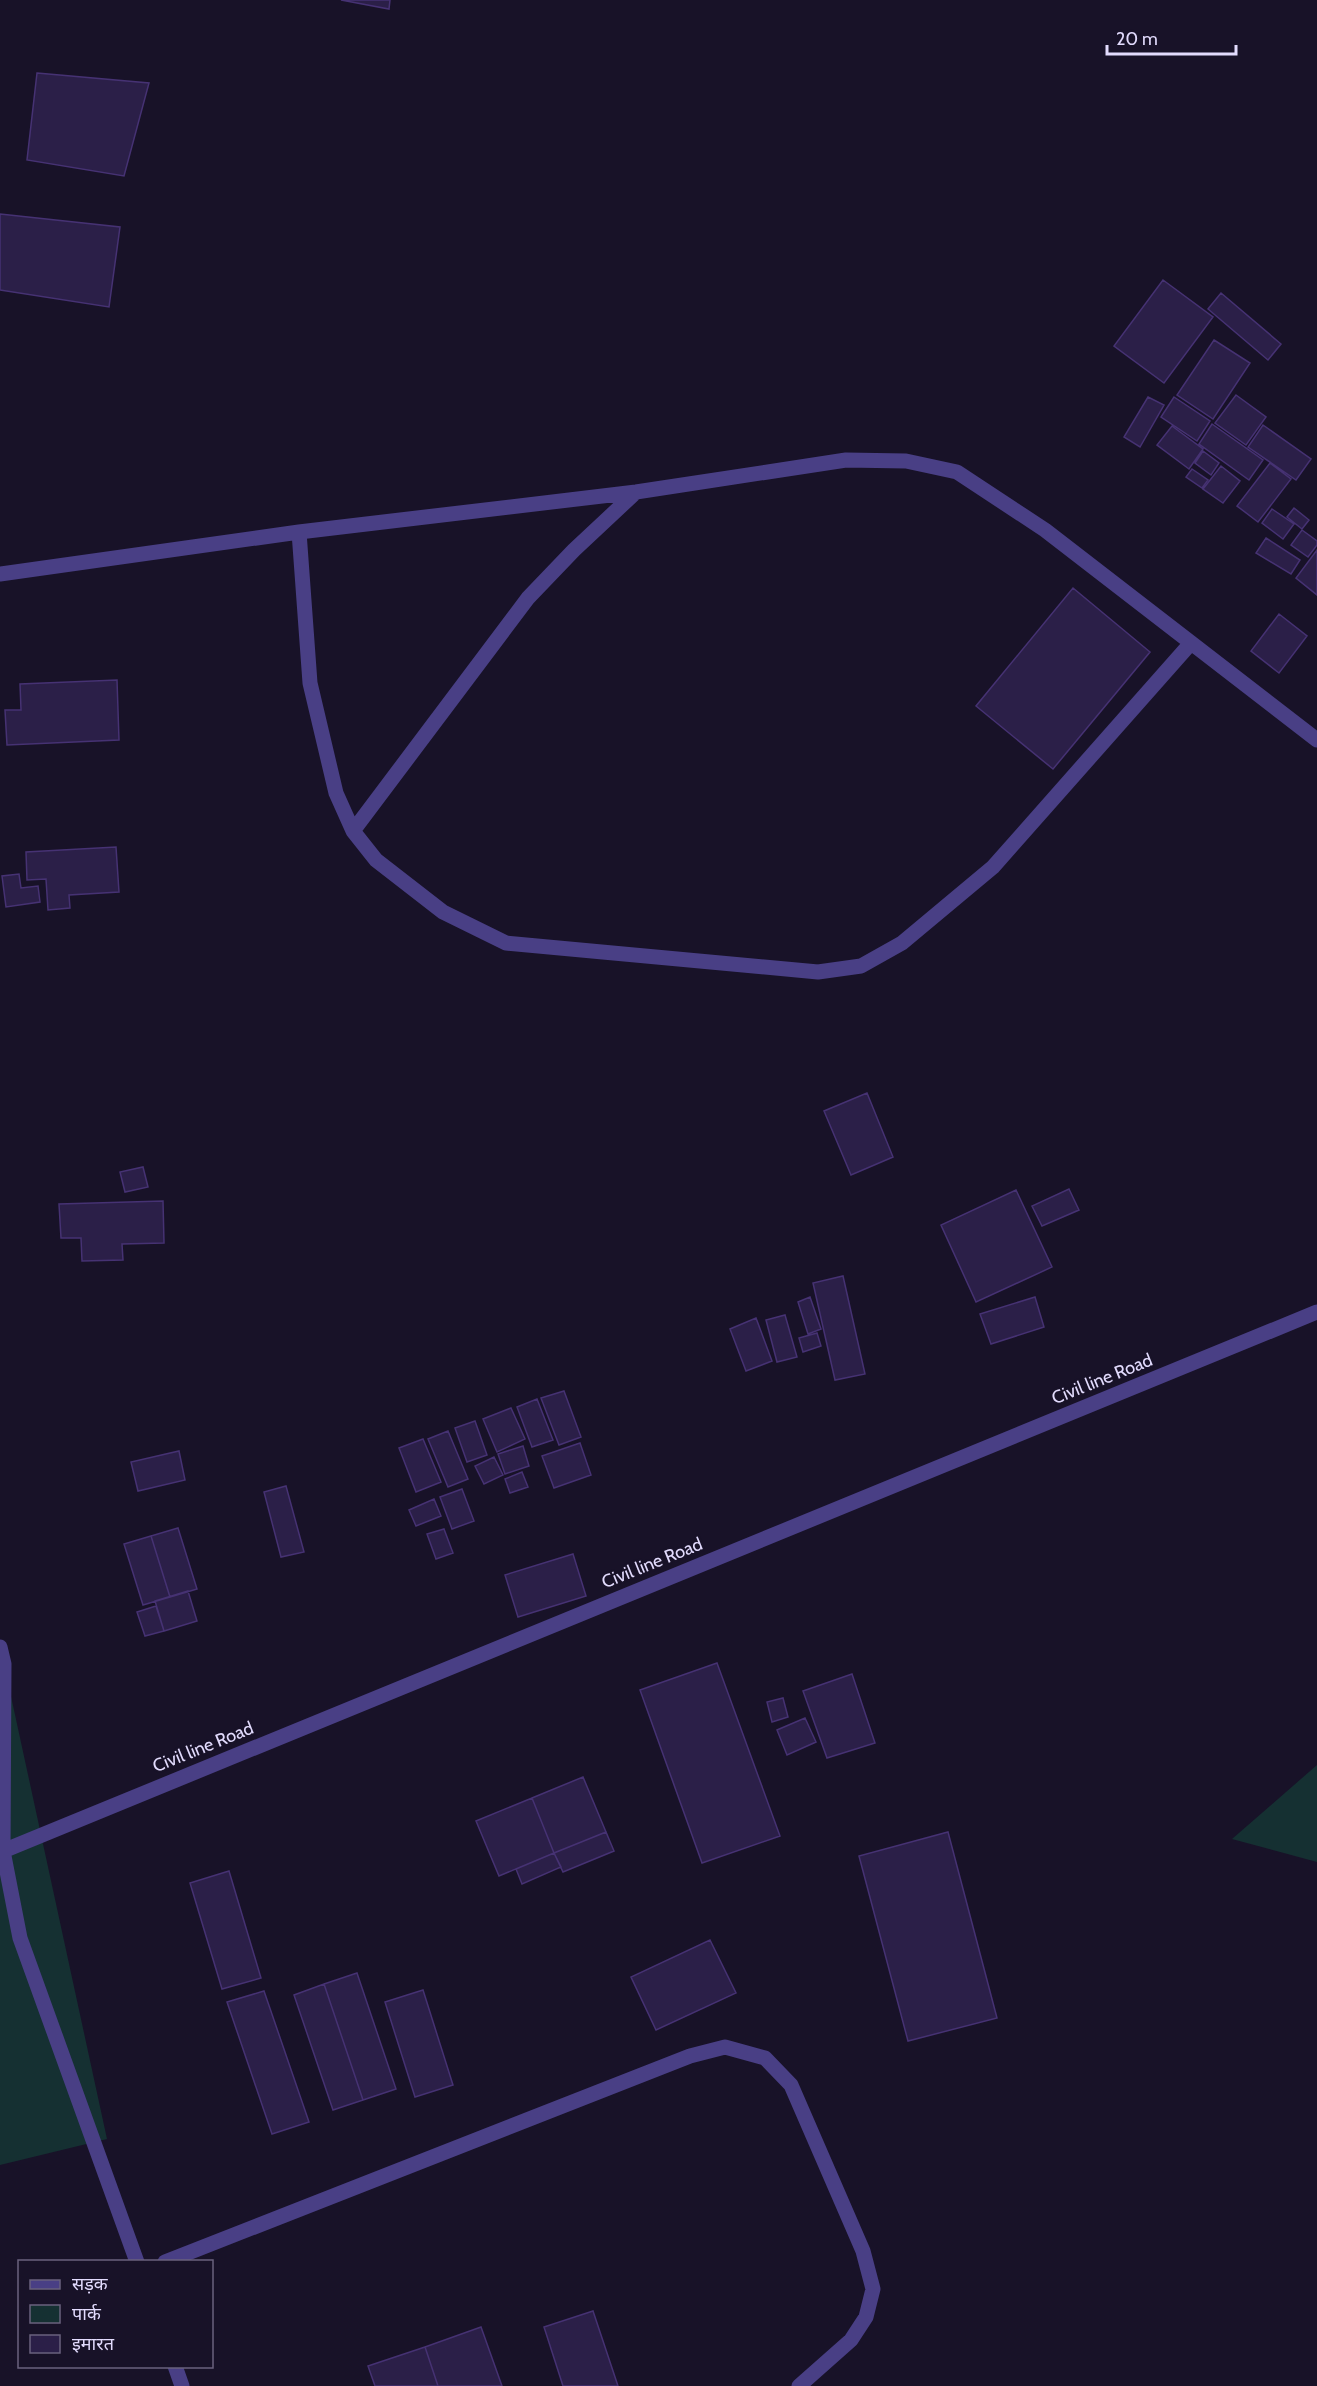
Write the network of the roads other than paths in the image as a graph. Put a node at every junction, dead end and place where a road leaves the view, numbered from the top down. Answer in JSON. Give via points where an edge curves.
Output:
{"nodes":[{"id":1,"x":636,"y":492,"type":"junction"},
{"id":2,"x":299,"y":532,"type":"junction"},
{"id":3,"x":0,"y":574,"type":"edge"},
{"id":4,"x":1191,"y":643,"type":"junction"},
{"id":5,"x":1317,"y":740,"type":"edge"},
{"id":6,"x":353,"y":831,"type":"junction"},
{"id":7,"x":1317,"y":1312,"type":"edge"},
{"id":8,"x":0,"y":1647,"type":"edge"},
{"id":9,"x":3,"y":1851,"type":"junction"},
{"id":10,"x":136,"y":2260,"type":"edge"},
{"id":11,"x":170,"y":2260,"type":"edge"},
{"id":12,"x":175,"y":2368,"type":"edge"},
{"id":13,"x":182,"y":2386,"type":"edge"},
{"id":14,"x":800,"y":2386,"type":"edge"}],
"edges":[{"from":1,"to":2,"type":"street"},
{"from":1,"to":4,"type":"street","via":[[846,460],[906,461],[957,472],[1045,530]]},
{"from":1,"to":6,"type":"street","via":[[528,598]]},
{"from":2,"to":3,"type":"street"},
{"from":2,"to":6,"type":"street","via":[[310,683],[336,793]]},
{"from":4,"to":5,"type":"street"},
{"from":4,"to":6,"type":"street","via":[[993,867],[902,943],[861,966],[818,972],[507,943],[443,912],[376,860]]},
{"from":7,"to":9,"type":"street","name":"Civil line Road"},
{"from":8,"to":9,"type":"street","via":[[4,1664]]},
{"from":9,"to":10,"type":"street","via":[[20,1938]]},
{"from":11,"to":14,"type":"street","via":[[690,2056],[725,2047],[765,2058],[791,2085],[863,2251],[873,2289],[866,2317],[852,2340]]},
{"from":12,"to":13,"type":"street"}]}
